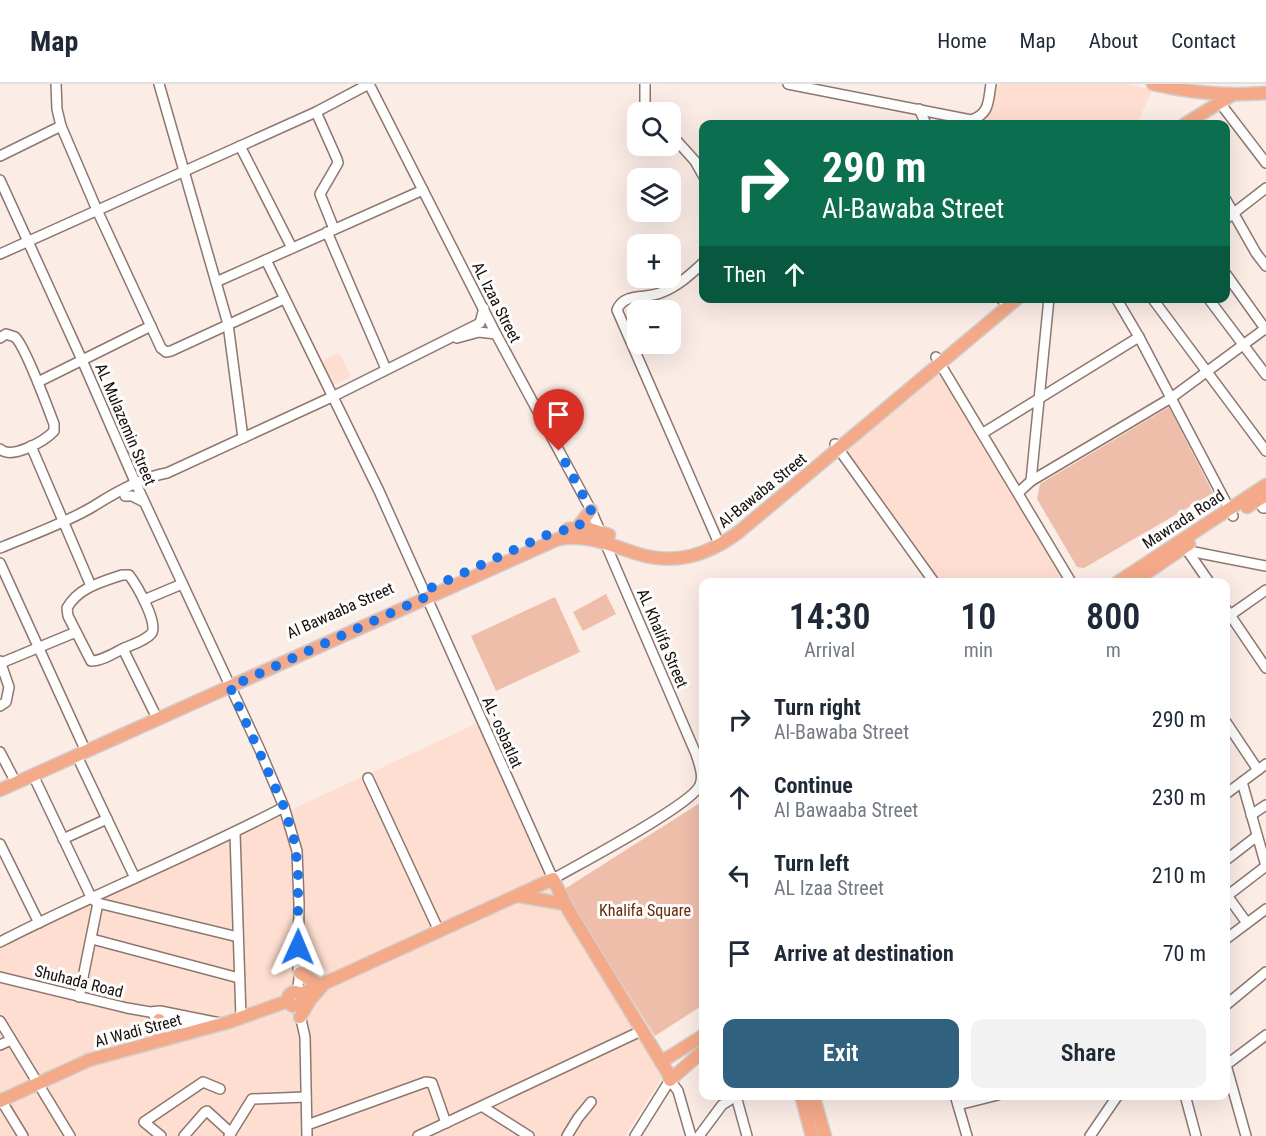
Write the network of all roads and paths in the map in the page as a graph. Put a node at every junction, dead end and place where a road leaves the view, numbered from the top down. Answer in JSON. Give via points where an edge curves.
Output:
{"nodes":[{"id":1,"x":56,"y":84,"type":"edge"},
{"id":2,"x":159,"y":84,"type":"edge"},
{"id":3,"x":369,"y":84,"type":"edge"},
{"id":4,"x":645,"y":84,"type":"edge"},
{"id":5,"x":788,"y":84,"type":"edge"},
{"id":6,"x":991,"y":84,"type":"edge"},
{"id":7,"x":1153,"y":84,"type":"edge"},
{"id":8,"x":1266,"y":93,"type":"edge"},
{"id":9,"x":1235,"y":95,"type":"junction"},
{"id":10,"x":645,"y":102,"type":"edge"},
{"id":11,"x":1222,"y":105,"type":"junction"},
{"id":12,"x":920,"y":109,"type":"junction"},
{"id":13,"x":316,"y":112,"type":"junction"},
{"id":14,"x":924,"y":120,"type":"edge"},
{"id":15,"x":1193,"y":120,"type":"edge"},
{"id":16,"x":1201,"y":120,"type":"edge"},
{"id":17,"x":61,"y":126,"type":"junction"},
{"id":18,"x":681,"y":145,"type":"edge"},
{"id":19,"x":240,"y":146,"type":"junction"},
{"id":20,"x":0,"y":156,"type":"edge"},
{"id":21,"x":1266,"y":163,"type":"edge"},
{"id":22,"x":699,"y":168,"type":"edge"},
{"id":23,"x":185,"y":170,"type":"junction"},
{"id":24,"x":0,"y":180,"type":"edge"},
{"id":25,"x":1266,"y":188,"type":"edge"},
{"id":26,"x":423,"y":190,"type":"junction"},
{"id":27,"x":97,"y":210,"type":"junction"},
{"id":28,"x":1230,"y":216,"type":"edge"},
{"id":29,"x":1230,"y":218,"type":"edge"},
{"id":30,"x":330,"y":231,"type":"junction"},
{"id":31,"x":28,"y":241,"type":"junction"},
{"id":32,"x":1266,"y":246,"type":"edge"},
{"id":33,"x":292,"y":248,"type":"junction"},
{"id":34,"x":1256,"y":253,"type":"junction"},
{"id":35,"x":0,"y":254,"type":"edge"},
{"id":36,"x":266,"y":260,"type":"junction"},
{"id":37,"x":699,"y":266,"type":"edge"},
{"id":38,"x":1266,"y":266,"type":"edge"},
{"id":39,"x":1230,"y":280,"type":"edge"},
{"id":40,"x":216,"y":282,"type":"junction"},
{"id":41,"x":284,"y":299,"type":"junction"},
{"id":42,"x":1000,"y":303,"type":"edge"},
{"id":43,"x":1012,"y":303,"type":"edge"},
{"id":44,"x":1048,"y":303,"type":"edge"},
{"id":45,"x":1119,"y":303,"type":"edge"},
{"id":46,"x":1156,"y":303,"type":"edge"},
{"id":47,"x":1212,"y":303,"type":"edge"},
{"id":48,"x":483,"y":308,"type":"junction"},
{"id":49,"x":228,"y":324,"type":"junction"},
{"id":50,"x":151,"y":326,"type":"junction"},
{"id":51,"x":1266,"y":329,"type":"edge"},
{"id":52,"x":496,"y":334,"type":"junction"},
{"id":53,"x":1139,"y":337,"type":"junction"},
{"id":54,"x":0,"y":338,"type":"edge"},
{"id":55,"x":443,"y":342,"type":"junction"},
{"id":56,"x":1242,"y":345,"type":"junction"},
{"id":57,"x":82,"y":360,"type":"junction"},
{"id":58,"x":938,"y":360,"type":"junction"},
{"id":59,"x":386,"y":369,"type":"junction"},
{"id":60,"x":1207,"y":372,"type":"junction"},
{"id":61,"x":1266,"y":375,"type":"edge"},
{"id":62,"x":38,"y":382,"type":"junction"},
{"id":63,"x":334,"y":396,"type":"junction"},
{"id":64,"x":1039,"y":398,"type":"junction"},
{"id":65,"x":1171,"y":398,"type":"junction"},
{"id":66,"x":983,"y":434,"type":"junction"},
{"id":67,"x":243,"y":438,"type":"junction"},
{"id":68,"x":31,"y":446,"type":"junction"},
{"id":69,"x":837,"y":446,"type":"junction"},
{"id":70,"x":0,"y":449,"type":"edge"},
{"id":71,"x":1266,"y":451,"type":"edge"},
{"id":72,"x":1031,"y":481,"type":"junction"},
{"id":73,"x":1266,"y":485,"type":"edge"},
{"id":74,"x":137,"y":487,"type":"junction"},
{"id":75,"x":1019,"y":492,"type":"junction"},
{"id":76,"x":125,"y":496,"type":"junction"},
{"id":77,"x":144,"y":502,"type":"junction"},
{"id":78,"x":1264,"y":505,"type":"edge"},
{"id":79,"x":94,"y":506,"type":"junction"},
{"id":80,"x":591,"y":510,"type":"junction"},
{"id":81,"x":1231,"y":512,"type":"junction"},
{"id":82,"x":63,"y":520,"type":"junction"},
{"id":83,"x":577,"y":528,"type":"junction"},
{"id":84,"x":604,"y":537,"type":"junction"},
{"id":85,"x":717,"y":539,"type":"junction"},
{"id":86,"x":1184,"y":547,"type":"junction"},
{"id":87,"x":0,"y":548,"type":"edge"},
{"id":88,"x":0,"y":563,"type":"edge"},
{"id":89,"x":1266,"y":566,"type":"edge"},
{"id":90,"x":931,"y":578,"type":"edge"},
{"id":91,"x":1069,"y":578,"type":"edge"},
{"id":92,"x":1126,"y":578,"type":"edge"},
{"id":93,"x":1139,"y":578,"type":"edge"},
{"id":94,"x":1206,"y":578,"type":"edge"},
{"id":95,"x":182,"y":584,"type":"junction"},
{"id":96,"x":91,"y":586,"type":"junction"},
{"id":97,"x":1266,"y":590,"type":"edge"},
{"id":98,"x":425,"y":594,"type":"junction"},
{"id":99,"x":144,"y":600,"type":"junction"},
{"id":100,"x":1230,"y":612,"type":"edge"},
{"id":101,"x":1230,"y":618,"type":"edge"},
{"id":102,"x":76,"y":632,"type":"junction"},
{"id":103,"x":38,"y":647,"type":"junction"},
{"id":104,"x":123,"y":649,"type":"junction"},
{"id":105,"x":0,"y":662,"type":"edge"},
{"id":106,"x":1266,"y":668,"type":"edge"},
{"id":107,"x":228,"y":683,"type":"junction"},
{"id":108,"x":0,"y":706,"type":"edge"},
{"id":109,"x":154,"y":712,"type":"junction"},
{"id":110,"x":1230,"y":735,"type":"edge"},
{"id":111,"x":80,"y":750,"type":"junction"},
{"id":112,"x":0,"y":752,"type":"edge"},
{"id":113,"x":699,"y":767,"type":"edge"},
{"id":114,"x":1262,"y":767,"type":"edge"},
{"id":115,"x":33,"y":775,"type":"junction"},
{"id":116,"x":13,"y":777,"type":"junction"},
{"id":117,"x":368,"y":778,"type":"dead end"},
{"id":118,"x":1242,"y":782,"type":"junction"},
{"id":119,"x":0,"y":783,"type":"edge"},
{"id":120,"x":699,"y":785,"type":"edge"},
{"id":121,"x":0,"y":790,"type":"edge"},
{"id":122,"x":1230,"y":791,"type":"edge"},
{"id":123,"x":1266,"y":805,"type":"edge"},
{"id":124,"x":284,"y":807,"type":"junction"},
{"id":125,"x":1251,"y":815,"type":"junction"},
{"id":126,"x":107,"y":819,"type":"junction"},
{"id":127,"x":235,"y":832,"type":"junction"},
{"id":128,"x":1257,"y":836,"type":"junction"},
{"id":129,"x":63,"y":839,"type":"junction"},
{"id":130,"x":0,"y":844,"type":"edge"},
{"id":131,"x":1230,"y":857,"type":"edge"},
{"id":132,"x":1266,"y":866,"type":"edge"},
{"id":133,"x":135,"y":878,"type":"junction"},
{"id":134,"x":553,"y":879,"type":"junction"},
{"id":135,"x":1230,"y":892,"type":"edge"},
{"id":136,"x":517,"y":896,"type":"junction"},
{"id":137,"x":1230,"y":900,"type":"edge"},
{"id":138,"x":95,"y":901,"type":"junction"},
{"id":139,"x":565,"y":904,"type":"junction"},
{"id":140,"x":1266,"y":909,"type":"edge"},
{"id":141,"x":39,"y":923,"type":"junction"},
{"id":142,"x":1247,"y":923,"type":"junction"},
{"id":143,"x":439,"y":931,"type":"junction"},
{"id":144,"x":1230,"y":936,"type":"edge"},
{"id":145,"x":238,"y":937,"type":"junction"},
{"id":146,"x":92,"y":939,"type":"junction"},
{"id":147,"x":0,"y":942,"type":"edge"},
{"id":148,"x":299,"y":971,"type":"junction"},
{"id":149,"x":1266,"y":972,"type":"edge"},
{"id":150,"x":0,"y":977,"type":"edge"},
{"id":151,"x":239,"y":978,"type":"junction"},
{"id":152,"x":323,"y":983,"type":"junction"},
{"id":153,"x":79,"y":996,"type":"junction"},
{"id":154,"x":296,"y":1000,"type":"junction"},
{"id":155,"x":1230,"y":1002,"type":"edge"},
{"id":156,"x":155,"y":1016,"type":"junction"},
{"id":157,"x":241,"y":1018,"type":"junction"},
{"id":158,"x":0,"y":1021,"type":"edge"},
{"id":159,"x":222,"y":1024,"type":"junction"},
{"id":160,"x":204,"y":1029,"type":"junction"},
{"id":161,"x":641,"y":1031,"type":"junction"},
{"id":162,"x":1266,"y":1035,"type":"edge"},
{"id":163,"x":699,"y":1038,"type":"edge"},
{"id":164,"x":11,"y":1040,"type":"junction"},
{"id":165,"x":157,"y":1041,"type":"junction"},
{"id":166,"x":0,"y":1045,"type":"edge"},
{"id":167,"x":699,"y":1055,"type":"edge"},
{"id":168,"x":661,"y":1062,"type":"junction"},
{"id":169,"x":1230,"y":1062,"type":"edge"},
{"id":170,"x":1230,"y":1079,"type":"edge"},
{"id":171,"x":670,"y":1080,"type":"junction"},
{"id":172,"x":37,"y":1084,"type":"junction"},
{"id":173,"x":220,"y":1089,"type":"dead end"},
{"id":174,"x":306,"y":1096,"type":"junction"},
{"id":175,"x":730,"y":1100,"type":"edge"},
{"id":176,"x":738,"y":1100,"type":"edge"},
{"id":177,"x":802,"y":1100,"type":"edge"},
{"id":178,"x":814,"y":1100,"type":"edge"},
{"id":179,"x":956,"y":1100,"type":"edge"},
{"id":180,"x":980,"y":1100,"type":"edge"},
{"id":181,"x":1115,"y":1100,"type":"edge"},
{"id":182,"x":1187,"y":1100,"type":"edge"},
{"id":183,"x":1,"y":1101,"type":"edge"},
{"id":184,"x":591,"y":1102,"type":"dead end"},
{"id":185,"x":958,"y":1106,"type":"junction"},
{"id":186,"x":483,"y":1107,"type":"junction"},
{"id":187,"x":446,"y":1123,"type":"junction"},
{"id":188,"x":305,"y":1132,"type":"edge"},
{"id":189,"x":430,"y":1134,"type":"edge"},
{"id":190,"x":230,"y":1135,"type":"edge"},
{"id":191,"x":23,"y":1136,"type":"edge"},
{"id":192,"x":70,"y":1136,"type":"edge"},
{"id":193,"x":161,"y":1136,"type":"edge"},
{"id":194,"x":184,"y":1136,"type":"edge"},
{"id":195,"x":418,"y":1136,"type":"edge"},
{"id":196,"x":529,"y":1136,"type":"edge"},
{"id":197,"x":567,"y":1136,"type":"edge"},
{"id":198,"x":635,"y":1136,"type":"edge"},
{"id":199,"x":691,"y":1136,"type":"edge"},
{"id":200,"x":699,"y":1136,"type":"edge"},
{"id":201,"x":747,"y":1136,"type":"edge"},
{"id":202,"x":812,"y":1136,"type":"edge"},
{"id":203,"x":825,"y":1136,"type":"edge"},
{"id":204,"x":967,"y":1136,"type":"edge"},
{"id":205,"x":1090,"y":1136,"type":"edge"},
{"id":206,"x":1196,"y":1136,"type":"edge"},
{"id":207,"x":1246,"y":1136,"type":"edge"}],
"edges":[{"from":1,"to":17,"type":"street"},
{"from":2,"to":23,"type":"street"},
{"from":3,"to":13,"type":"street"},
{"from":3,"to":26,"type":"street","name":"AL Izaa Street"},
{"from":4,"to":10,"type":"street"},
{"from":5,"to":12,"type":"street"},
{"from":6,"to":12,"type":"street","via":[[986,111],[971,120]]},
{"from":7,"to":9,"type":"main road"},
{"from":8,"to":9,"type":"main road"},
{"from":9,"to":11,"type":"main road"},
{"from":11,"to":15,"type":"main road"},
{"from":11,"to":16,"type":"main road"},
{"from":11,"to":21,"type":"street"},
{"from":12,"to":14,"type":"street"},
{"from":13,"to":19,"type":"street"},
{"from":13,"to":30,"type":"street","via":[[338,163],[320,194]]},
{"from":17,"to":20,"type":"street"},
{"from":17,"to":27,"type":"street"},
{"from":18,"to":22,"type":"street"},
{"from":19,"to":23,"type":"street"},
{"from":19,"to":33,"type":"street"},
{"from":23,"to":27,"type":"street"},
{"from":23,"to":40,"type":"street"},
{"from":24,"to":31,"type":"street","name":"AL Mulazemin Street"},
{"from":25,"to":28,"type":"street"},
{"from":26,"to":30,"type":"street"},
{"from":26,"to":48,"type":"street","name":"AL Izaa Street"},
{"from":27,"to":31,"type":"street"},
{"from":27,"to":50,"type":"street"},
{"from":29,"to":34,"type":"street"},
{"from":30,"to":33,"type":"street"},
{"from":30,"to":59,"type":"street"},
{"from":31,"to":35,"type":"street"},
{"from":31,"to":57,"type":"street","name":"AL Mulazemin Street"},
{"from":32,"to":34,"type":"street"},
{"from":33,"to":36,"type":"street"},
{"from":34,"to":38,"type":"street"},
{"from":36,"to":40,"type":"street"},
{"from":36,"to":41,"type":"street","name":"AL- osbatlat"},
{"from":37,"to":85,"type":"street","via":[[673,287],[627,299],[617,310]]},
{"from":39,"to":51,"type":"street"},
{"from":40,"to":49,"type":"street"},
{"from":41,"to":49,"type":"street"},
{"from":41,"to":63,"type":"street","name":"AL- osbatlat"},
{"from":42,"to":58,"type":"main road","name":"Al-Bawaba Street"},
{"from":43,"to":58,"type":"main road"},
{"from":44,"to":64,"type":"street"},
{"from":45,"to":53,"type":"street"},
{"from":46,"to":60,"type":"street"},
{"from":47,"to":56,"type":"street"},
{"from":48,"to":52,"type":"street","name":"AL Izaa Street"},
{"from":48,"to":55,"type":"street","via":[[480,323]]},
{"from":49,"to":50,"type":"street","via":[[166,352],[160,348]]},
{"from":49,"to":67,"type":"street"},
{"from":50,"to":57,"type":"street"},
{"from":51,"to":56,"type":"street"},
{"from":52,"to":55,"type":"street","via":[[479,332]]},
{"from":52,"to":80,"type":"street","name":"AL Izaa Street"},
{"from":53,"to":64,"type":"street"},
{"from":53,"to":65,"type":"street"},
{"from":54,"to":62,"type":"street","via":[[6,334],[14,336]]},
{"from":55,"to":59,"type":"street"},
{"from":56,"to":60,"type":"street"},
{"from":56,"to":61,"type":"street"},
{"from":57,"to":62,"type":"street"},
{"from":57,"to":74,"type":"street","name":"AL Mulazemin Street"},
{"from":58,"to":66,"type":"street"},
{"from":58,"to":69,"type":"main road","name":"Al-Bawaba Street"},
{"from":59,"to":63,"type":"street"},
{"from":60,"to":65,"type":"street"},
{"from":60,"to":71,"type":"street"},
{"from":62,"to":68,"type":"street","via":[[54,431]]},
{"from":63,"to":67,"type":"street"},
{"from":63,"to":98,"type":"street","name":"AL- osbatlat"},
{"from":64,"to":66,"type":"street"},
{"from":64,"to":72,"type":"street"},
{"from":65,"to":72,"type":"street"},
{"from":65,"to":81,"type":"street"},
{"from":66,"to":75,"type":"street"},
{"from":67,"to":74,"type":"street"},
{"from":68,"to":70,"type":"street","via":[[10,454]]},
{"from":68,"to":82,"type":"street"},
{"from":69,"to":84,"type":"main road","name":"Al-Bawaba Street","via":[[729,540],[704,553],[664,559],[636,554]]},
{"from":69,"to":85,"type":"main road","name":"Al-Bawaba Street"},
{"from":69,"to":90,"type":"street"},
{"from":72,"to":75,"type":"street"},
{"from":73,"to":81,"type":"main road","name":"Mawrada Road"},
{"from":74,"to":76,"type":"street"},
{"from":74,"to":77,"type":"street","name":"AL Mulazemin Street"},
{"from":74,"to":79,"type":"street"},
{"from":75,"to":91,"type":"street"},
{"from":76,"to":77,"type":"street"},
{"from":76,"to":79,"type":"street"},
{"from":77,"to":95,"type":"street","name":"AL Mulazemin Street"},
{"from":78,"to":81,"type":"main road","name":"Mawrada Road"},
{"from":79,"to":82,"type":"street"},
{"from":80,"to":83,"type":"main road"},
{"from":80,"to":84,"type":"street","name":"AL Izaa Street"},
{"from":81,"to":86,"type":"main road","name":"Mawrada Road"},
{"from":82,"to":87,"type":"street"},
{"from":82,"to":96,"type":"street"},
{"from":83,"to":84,"type":"main road","name":"Al Bawaaba Street"},
{"from":83,"to":98,"type":"main road","name":"Al Bawaaba Street","via":[[542,537]]},
{"from":84,"to":85,"type":"main road","name":"Al-Bawaba Street","via":[[665,552],[694,548]]},
{"from":84,"to":98,"type":"main road","name":"Al-Bawaba Street","via":[[558,539]]},
{"from":84,"to":113,"type":"street","name":"AL Khalifa Street"},
{"from":86,"to":89,"type":"street"},
{"from":86,"to":92,"type":"main road","name":"Mawrada Road"},
{"from":86,"to":93,"type":"main road","name":"Mawrada Road"},
{"from":86,"to":94,"type":"street"},
{"from":88,"to":103,"type":"street"},
{"from":95,"to":99,"type":"street"},
{"from":95,"to":107,"type":"street","name":"AL Mulazemin Street"},
{"from":96,"to":99,"type":"street","via":[[129,575]]},
{"from":96,"to":102,"type":"street","via":[[70,601],[67,608]]},
{"from":97,"to":100,"type":"street"},
{"from":98,"to":107,"type":"main road","name":"Al Bawaaba Street"},
{"from":98,"to":134,"type":"street","name":"AL- osbatlat"},
{"from":99,"to":104,"type":"street","via":[[153,632]]},
{"from":101,"to":106,"type":"street"},
{"from":102,"to":103,"type":"street"},
{"from":102,"to":104,"type":"street","via":[[91,661]]},
{"from":103,"to":105,"type":"street"},
{"from":103,"to":111,"type":"street"},
{"from":104,"to":109,"type":"street"},
{"from":105,"to":108,"type":"street","via":[[9,687],[6,702]]},
{"from":107,"to":109,"type":"main road"},
{"from":107,"to":111,"type":"main road"},
{"from":107,"to":124,"type":"street","name":"AL Mulazemin Street"},
{"from":109,"to":111,"type":"main road"},
{"from":110,"to":114,"type":"street"},
{"from":111,"to":115,"type":"main road"},
{"from":111,"to":116,"type":"main road"},
{"from":111,"to":126,"type":"street"},
{"from":112,"to":116,"type":"street"},
{"from":114,"to":118,"type":"street"},
{"from":115,"to":121,"type":"main road"},
{"from":115,"to":129,"type":"street"},
{"from":116,"to":119,"type":"main road"},
{"from":117,"to":143,"type":"street"},
{"from":118,"to":122,"type":"street"},
{"from":118,"to":125,"type":"street"},
{"from":120,"to":134,"type":"street","name":"AL Khalifa Street","via":[[670,812]]},
{"from":123,"to":125,"type":"street"},
{"from":124,"to":127,"type":"street"},
{"from":124,"to":148,"type":"street","name":"AL Mulazemin Street","via":[[297,851]]},
{"from":125,"to":128,"type":"street"},
{"from":126,"to":129,"type":"street"},
{"from":126,"to":133,"type":"street"},
{"from":127,"to":133,"type":"street"},
{"from":127,"to":145,"type":"street"},
{"from":128,"to":131,"type":"street"},
{"from":128,"to":132,"type":"street"},
{"from":129,"to":138,"type":"street"},
{"from":130,"to":141,"type":"street"},
{"from":132,"to":135,"type":"street"},
{"from":133,"to":138,"type":"street"},
{"from":134,"to":136,"type":"main road","name":"Al Wadi Street"},
{"from":134,"to":139,"type":"main road"},
{"from":136,"to":139,"type":"main road"},
{"from":136,"to":143,"type":"main road","name":"Al Wadi Street"},
{"from":137,"to":142,"type":"street"},
{"from":138,"to":141,"type":"street"},
{"from":138,"to":145,"type":"street"},
{"from":138,"to":146,"type":"street"},
{"from":139,"to":161,"type":"main road"},
{"from":140,"to":142,"type":"street"},
{"from":141,"to":147,"type":"street"},
{"from":142,"to":144,"type":"street"},
{"from":143,"to":152,"type":"main road","name":"Al Wadi Street"},
{"from":145,"to":151,"type":"street"},
{"from":146,"to":151,"type":"street"},
{"from":146,"to":153,"type":"street"},
{"from":148,"to":152,"type":"main road"},
{"from":148,"to":154,"type":"street","name":"AL Mulazemin Street"},
{"from":149,"to":155,"type":"street"},
{"from":150,"to":153,"type":"street","name":"Shuhada Road"},
{"from":151,"to":157,"type":"street"},
{"from":152,"to":154,"type":"main road","name":"Al Wadi Street"},
{"from":152,"to":154,"type":"main road","via":[[313,996]]},
{"from":153,"to":156,"type":"street","name":"Shuhada Road"},
{"from":154,"to":157,"type":"main road","name":"Al Wadi Street"},
{"from":154,"to":174,"type":"street","name":"AL Mulazemin Street","via":[[304,1037]]},
{"from":156,"to":159,"type":"street","name":"Shuhada Road","via":[[160,1011]]},
{"from":156,"to":160,"type":"street","name":"Shuhada Road"},
{"from":156,"to":165,"type":"main road"},
{"from":157,"to":159,"type":"main road","name":"Al Wadi Street"},
{"from":158,"to":164,"type":"street"},
{"from":159,"to":160,"type":"main road","name":"Al Wadi Street"},
{"from":160,"to":165,"type":"main road","name":"Al Wadi Street"},
{"from":161,"to":168,"type":"main road"},
{"from":161,"to":186,"type":"street"},
{"from":162,"to":169,"type":"street"},
{"from":163,"to":168,"type":"main road"},
{"from":164,"to":166,"type":"street"},
{"from":164,"to":172,"type":"street"},
{"from":165,"to":172,"type":"main road","name":"Al Wadi Street","via":[[89,1060]]},
{"from":167,"to":171,"type":"main road"},
{"from":168,"to":171,"type":"main road"},
{"from":170,"to":207,"type":"street"},
{"from":171,"to":198,"type":"street"},
{"from":171,"to":199,"type":"street","via":[[678,1091]]},
{"from":172,"to":183,"type":"main road","name":"Al Wadi Street"},
{"from":172,"to":192,"type":"street"},
{"from":173,"to":193,"type":"street","via":[[203,1082],[144,1122]]},
{"from":174,"to":188,"type":"street","name":"AL Mulazemin Street"},
{"from":174,"to":190,"type":"street","via":[[252,1099]]},
{"from":175,"to":200,"type":"street","via":[[722,1105]]},
{"from":176,"to":201,"type":"street"},
{"from":177,"to":202,"type":"main road"},
{"from":178,"to":203,"type":"main road"},
{"from":179,"to":185,"type":"street"},
{"from":180,"to":185,"type":"street"},
{"from":181,"to":205,"type":"street"},
{"from":182,"to":206,"type":"street"},
{"from":183,"to":191,"type":"street"},
{"from":184,"to":197,"type":"street"},
{"from":185,"to":204,"type":"street"},
{"from":186,"to":187,"type":"street"},
{"from":186,"to":196,"type":"street"},
{"from":187,"to":188,"type":"street","via":[[434,1086],[426,1082]]},
{"from":187,"to":189,"type":"street"},
{"from":189,"to":195,"type":"street"},
{"from":190,"to":194,"type":"street","via":[[207,1111]]}]}
